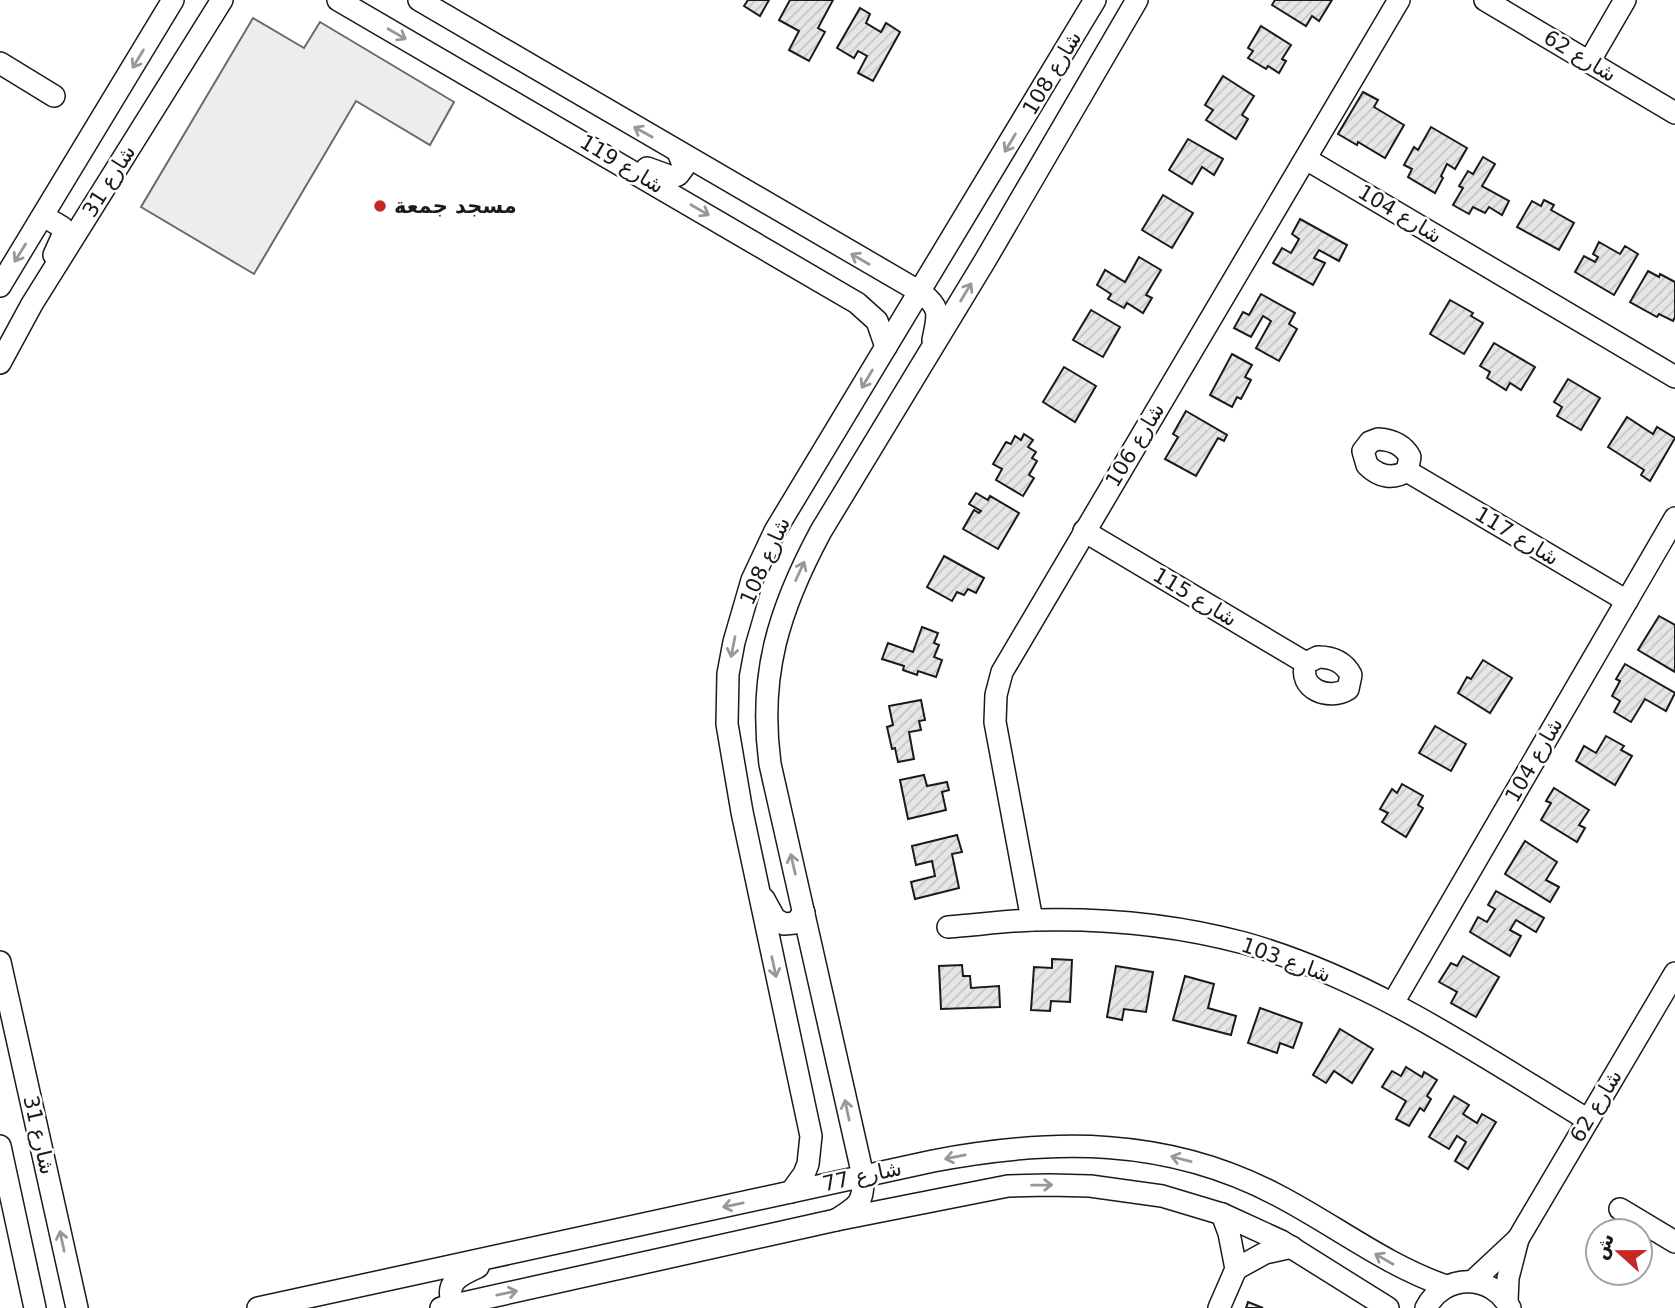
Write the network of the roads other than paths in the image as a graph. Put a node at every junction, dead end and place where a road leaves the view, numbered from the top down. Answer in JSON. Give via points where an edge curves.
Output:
{"nodes":[{"id":1,"x":173,"y":0,"type":"edge"},
{"id":2,"x":222,"y":0,"type":"edge"},
{"id":3,"x":338,"y":0,"type":"edge"},
{"id":4,"x":419,"y":0,"type":"edge"},
{"id":5,"x":1096,"y":0,"type":"edge"},
{"id":6,"x":1137,"y":0,"type":"edge"},
{"id":7,"x":1399,"y":0,"type":"edge"},
{"id":8,"x":1485,"y":0,"type":"edge"},
{"id":9,"x":1625,"y":0,"type":"edge"},
{"id":10,"x":1589,"y":62,"type":"junction"},
{"id":11,"x":0,"y":63,"type":"edge"},
{"id":12,"x":54,"y":96,"type":"dead end"},
{"id":13,"x":1675,"y":113,"type":"edge"},
{"id":14,"x":596,"y":149,"type":"junction"},
{"id":15,"x":678,"y":152,"type":"junction"},
{"id":16,"x":1306,"y":159,"type":"junction"},
{"id":17,"x":41,"y":219,"type":"junction"},
{"id":18,"x":0,"y":286,"type":"edge"},
{"id":19,"x":920,"y":292,"type":"junction"},
{"id":20,"x":11,"y":340,"type":"junction"},
{"id":21,"x":886,"y":347,"type":"junction"},
{"id":22,"x":932,"y":348,"type":"junction"},
{"id":23,"x":0,"y":363,"type":"edge"},
{"id":24,"x":1675,"y":377,"type":"edge"},
{"id":25,"x":1407,"y":471,"type":"dead end"},
{"id":26,"x":1675,"y":518,"type":"edge"},
{"id":27,"x":1084,"y":531,"type":"junction"},
{"id":28,"x":1627,"y":601,"type":"junction"},
{"id":29,"x":1306,"y":663,"type":"dead end"},
{"id":30,"x":758,"y":888,"type":"junction"},
{"id":31,"x":804,"y":914,"type":"junction"},
{"id":32,"x":1032,"y":920,"type":"junction"},
{"id":33,"x":948,"y":927,"type":"dead end"},
{"id":34,"x":0,"y":962,"type":"edge"},
{"id":35,"x":1675,"y":972,"type":"edge"},
{"id":36,"x":1393,"y":1003,"type":"junction"},
{"id":37,"x":1588,"y":1120,"type":"junction"},
{"id":38,"x":0,"y":1146,"type":"edge"},
{"id":39,"x":863,"y":1177,"type":"junction"},
{"id":40,"x":791,"y":1192,"type":"junction"},
{"id":41,"x":1620,"y":1209,"type":"dead end"},
{"id":42,"x":1222,"y":1214,"type":"junction"},
{"id":43,"x":836,"y":1220,"type":"junction"},
{"id":44,"x":1518,"y":1239,"type":"junction"},
{"id":45,"x":1675,"y":1242,"type":"edge"},
{"id":46,"x":1292,"y":1247,"type":"junction"},
{"id":47,"x":512,"y":1252,"type":"junction"},
{"id":48,"x":1236,"y":1269,"type":"junction"},
{"id":49,"x":1473,"y":1281,"type":"junction"},
{"id":50,"x":1446,"y":1286,"type":"junction"},
{"id":51,"x":1508,"y":1305,"type":"edge"},
{"id":52,"x":447,"y":1307,"type":"edge"},
{"id":53,"x":35,"y":1308,"type":"edge"},
{"id":54,"x":77,"y":1308,"type":"edge"},
{"id":55,"x":258,"y":1308,"type":"edge"},
{"id":56,"x":1219,"y":1308,"type":"edge"},
{"id":57,"x":1388,"y":1308,"type":"edge"},
{"id":58,"x":1426,"y":1308,"type":"edge"}],
"edges":[{"from":1,"to":17,"type":"street","name":"شارع 31","one_way":true},
{"from":2,"to":20,"type":"street","name":"شارع 31"},
{"from":3,"to":14,"type":"street","name":"شارع 119","one_way":true},
{"from":15,"to":4,"type":"street","name":"شارع 119","one_way":true},
{"from":5,"to":19,"type":"street","name":"شارع 108","one_way":true},
{"from":22,"to":6,"type":"street","name":"شارع 108","one_way":true},
{"from":7,"to":16,"type":"street","name":"شارع 106"},
{"from":8,"to":10,"type":"street","name":"شارع 62"},
{"from":9,"to":10,"type":"street"},
{"from":10,"to":13,"type":"street","name":"شارع 62"},
{"from":11,"to":12,"type":"street"},
{"from":14,"to":15,"type":"street","via":[[671,177],[683,171]]},
{"from":14,"to":21,"type":"street","name":"شارع 119","one_way":true,"via":[[857,303],[877,321]]},
{"from":19,"to":15,"type":"street","name":"شارع 119","one_way":true},
{"from":16,"to":24,"type":"street","name":"شارع 104"},
{"from":16,"to":27,"type":"street","name":"شارع 106"},
{"from":17,"to":18,"type":"street","name":"شارع 31","one_way":true},
{"from":17,"to":20,"type":"street","via":[[57,223],[63,235],[17,315]]},
{"from":19,"to":21,"type":"street","name":"شارع 108"},
{"from":19,"to":22,"type":"street","via":[[937,312]]},
{"from":20,"to":23,"type":"street","name":"شارع 31"},
{"from":21,"to":30,"type":"street","name":"شارع 108","one_way":true,"via":[[775,531],[752,580],[734,642],[727,724]]},
{"from":31,"to":22,"type":"street","name":"شارع 108","one_way":true,"via":[[767,740],[766,692],[775,637],[801,567],[821,530]]},
{"from":25,"to":28,"type":"street","name":"شارع 117"},
{"from":26,"to":28,"type":"street","name":"شارع 104"},
{"from":27,"to":29,"type":"street","name":"شارع 115"},
{"from":27,"to":32,"type":"street","name":"شارع 106","via":[[1008,657],[996,695],[995,722]]},
{"from":28,"to":36,"type":"street","name":"شارع 104"},
{"from":30,"to":31,"type":"street","via":[[779,923],[790,925]]},
{"from":30,"to":40,"type":"street","name":"شارع 108","one_way":true,"via":[[811,1136],[808,1164]]},
{"from":39,"to":31,"type":"street","name":"شارع 108","one_way":true},
{"from":32,"to":33,"type":"street","name":"شارع 103"},
{"from":32,"to":36,"type":"street","name":"شارع 103","via":[[1135,925],[1214,936],[1294,960]]},
{"from":54,"to":34,"type":"street","name":"شارع 31","one_way":true},
{"from":35,"to":37,"type":"street","name":"شارع 62"},
{"from":36,"to":37,"type":"street","name":"شارع 103"},
{"from":37,"to":44,"type":"street","name":"شارع 62"},
{"from":38,"to":53,"type":"street","name":"شارع 31"},
{"from":39,"to":40,"type":"street","name":"شارع 77"},
{"from":39,"to":43,"type":"street","via":[[859,1204]]},
{"from":50,"to":39,"type":"street","name":"شارع 77","one_way":true,"via":[[1395,1265],[1255,1184],[1206,1166],[1138,1150],[1074,1145],[1015,1148]]},
{"from":40,"to":47,"type":"street","name":"شارع 77","one_way":true},
{"from":41,"to":45,"type":"street"},
{"from":43,"to":42,"type":"street","name":"شارع 77","one_way":true,"via":[[1009,1186],[1049,1185],[1162,1196]]},
{"from":42,"to":46,"type":"street","name":"شارع 77"},
{"from":42,"to":48,"type":"street"},
{"from":52,"to":43,"type":"street","name":"شارع 77","one_way":true},
{"from":44,"to":49,"type":"street","name":"شارع 62"},
{"from":44,"to":51,"type":"street","name":"شارع 62","via":[[1508,1278]]},
{"from":46,"to":48,"type":"street","via":[[1265,1253]]},
{"from":46,"to":57,"type":"street","name":"شارع 77"},
{"from":47,"to":52,"type":"street","via":[[458,1276],[451,1285]]},
{"from":47,"to":55,"type":"street","name":"شارع 77"},
{"from":48,"to":56,"type":"street"},
{"from":49,"to":50,"type":"street"},
{"from":49,"to":51,"type":"street","via":[[1498,1291]]},
{"from":50,"to":58,"type":"street"}]}
